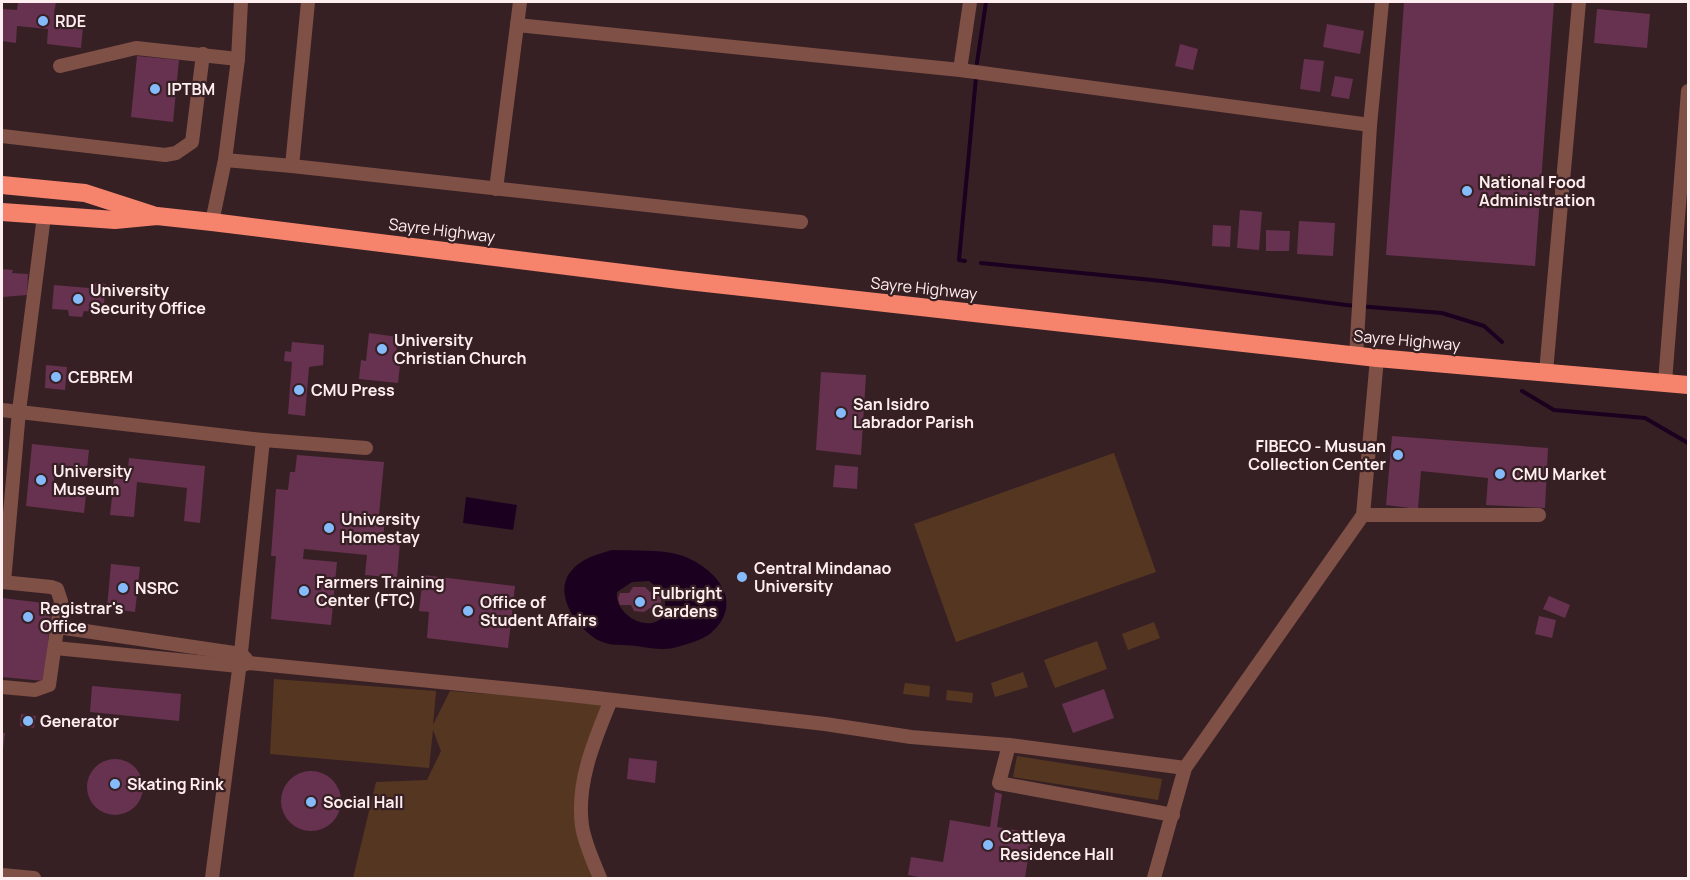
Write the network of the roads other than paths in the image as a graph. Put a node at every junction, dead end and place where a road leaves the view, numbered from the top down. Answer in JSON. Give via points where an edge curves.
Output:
{"nodes":[{"id":1,"x":241,"y":2,"type":"edge"},
{"id":2,"x":308,"y":2,"type":"edge"},
{"id":3,"x":520,"y":2,"type":"edge"},
{"id":4,"x":970,"y":2,"type":"edge"},
{"id":5,"x":1382,"y":2,"type":"edge"},
{"id":6,"x":1579,"y":2,"type":"edge"},
{"id":7,"x":517,"y":25,"type":"junction"},
{"id":8,"x":203,"y":54,"type":"junction"},
{"id":9,"x":238,"y":58,"type":"junction"},
{"id":10,"x":60,"y":66,"type":"dead end"},
{"id":11,"x":960,"y":70,"type":"junction"},
{"id":12,"x":1689,"y":90,"type":"edge"},
{"id":13,"x":1370,"y":125,"type":"junction"},
{"id":14,"x":2,"y":136,"type":"edge"},
{"id":15,"x":225,"y":160,"type":"junction"},
{"id":16,"x":292,"y":166,"type":"junction"},
{"id":17,"x":2,"y":185,"type":"edge"},
{"id":18,"x":496,"y":189,"type":"junction"},
{"id":19,"x":65,"y":191,"type":"junction"},
{"id":20,"x":2,"y":212,"type":"edge"},
{"id":21,"x":53,"y":216,"type":"junction"},
{"id":22,"x":157,"y":216,"type":"junction"},
{"id":23,"x":212,"y":222,"type":"junction"},
{"id":24,"x":801,"y":222,"type":"dead end"},
{"id":25,"x":1356,"y":356,"type":"junction"},
{"id":26,"x":1377,"y":358,"type":"junction"},
{"id":27,"x":1546,"y":372,"type":"junction"},
{"id":28,"x":1665,"y":382,"type":"junction"},
{"id":29,"x":1689,"y":385,"type":"edge"},
{"id":30,"x":2,"y":410,"type":"edge"},
{"id":31,"x":19,"y":411,"type":"junction"},
{"id":32,"x":263,"y":440,"type":"junction"},
{"id":33,"x":366,"y":448,"type":"dead end"},
{"id":34,"x":1539,"y":514,"type":"dead end"},
{"id":35,"x":1363,"y":515,"type":"junction"},
{"id":36,"x":3,"y":582,"type":"edge"},
{"id":37,"x":57,"y":627,"type":"junction"},
{"id":38,"x":55,"y":648,"type":"junction"},
{"id":39,"x":243,"y":661,"type":"junction"},
{"id":40,"x":2,"y":687,"type":"edge"},
{"id":41,"x":611,"y":700,"type":"junction"},
{"id":42,"x":1009,"y":745,"type":"junction"},
{"id":43,"x":1185,"y":768,"type":"junction"},
{"id":44,"x":1173,"y":815,"type":"junction"},
{"id":45,"x":2,"y":875,"type":"edge"},
{"id":46,"x":34,"y":879,"type":"edge"},
{"id":47,"x":212,"y":879,"type":"edge"},
{"id":48,"x":600,"y":879,"type":"edge"},
{"id":49,"x":1154,"y":879,"type":"edge"}],
"edges":[{"from":1,"to":9,"type":"street"},
{"from":2,"to":16,"type":"street"},
{"from":3,"to":7,"type":"street"},
{"from":4,"to":11,"type":"street"},
{"from":5,"to":13,"type":"street"},
{"from":6,"to":27,"type":"street"},
{"from":7,"to":11,"type":"street"},
{"from":7,"to":18,"type":"street"},
{"from":8,"to":9,"type":"street"},
{"from":8,"to":10,"type":"street","via":[[136,48]]},
{"from":8,"to":14,"type":"street","via":[[192,142],[176,153],[165,155]]},
{"from":9,"to":15,"type":"street"},
{"from":11,"to":13,"type":"street"},
{"from":12,"to":28,"type":"street"},
{"from":13,"to":25,"type":"street"},
{"from":15,"to":16,"type":"street"},
{"from":15,"to":23,"type":"street"},
{"from":16,"to":18,"type":"street"},
{"from":17,"to":19,"type":"highway","name":"Sayre Highway"},
{"from":18,"to":24,"type":"street"},
{"from":19,"to":21,"type":"highway","via":[[71,204]]},
{"from":19,"to":22,"type":"highway","name":"Sayre Highway","via":[[96,196]]},
{"from":20,"to":21,"type":"highway","name":"Sayre Highway"},
{"from":21,"to":22,"type":"highway","name":"Sayre Highway","via":[[115,220]]},
{"from":21,"to":31,"type":"street"},
{"from":22,"to":23,"type":"highway","name":"Sayre Highway"},
{"from":23,"to":25,"type":"highway","name":"Sayre Highway","via":[[679,280]]},
{"from":25,"to":26,"type":"highway","name":"Sayre Highway"},
{"from":26,"to":27,"type":"highway","name":"Sayre Highway"},
{"from":26,"to":35,"type":"street"},
{"from":27,"to":28,"type":"highway","name":"Sayre Highway"},
{"from":28,"to":29,"type":"highway","name":"Sayre Highway"},
{"from":30,"to":31,"type":"street"},
{"from":31,"to":32,"type":"street"},
{"from":31,"to":36,"type":"street"},
{"from":32,"to":33,"type":"street"},
{"from":32,"to":39,"type":"street"},
{"from":34,"to":35,"type":"street"},
{"from":35,"to":43,"type":"street"},
{"from":36,"to":37,"type":"street","via":[[57,589],[61,602]]},
{"from":37,"to":38,"type":"street"},
{"from":37,"to":39,"type":"street"},
{"from":38,"to":39,"type":"street"},
{"from":38,"to":40,"type":"street","via":[[45,689]]},
{"from":39,"to":41,"type":"street"},
{"from":39,"to":47,"type":"street"},
{"from":41,"to":42,"type":"street","via":[[911,737]]},
{"from":41,"to":48,"type":"street","via":[[591,747],[582,795],[582,825]]},
{"from":42,"to":43,"type":"street"},
{"from":42,"to":44,"type":"street","via":[[999,783]]},
{"from":43,"to":44,"type":"street"},
{"from":44,"to":49,"type":"street"},
{"from":45,"to":46,"type":"street"}]}
